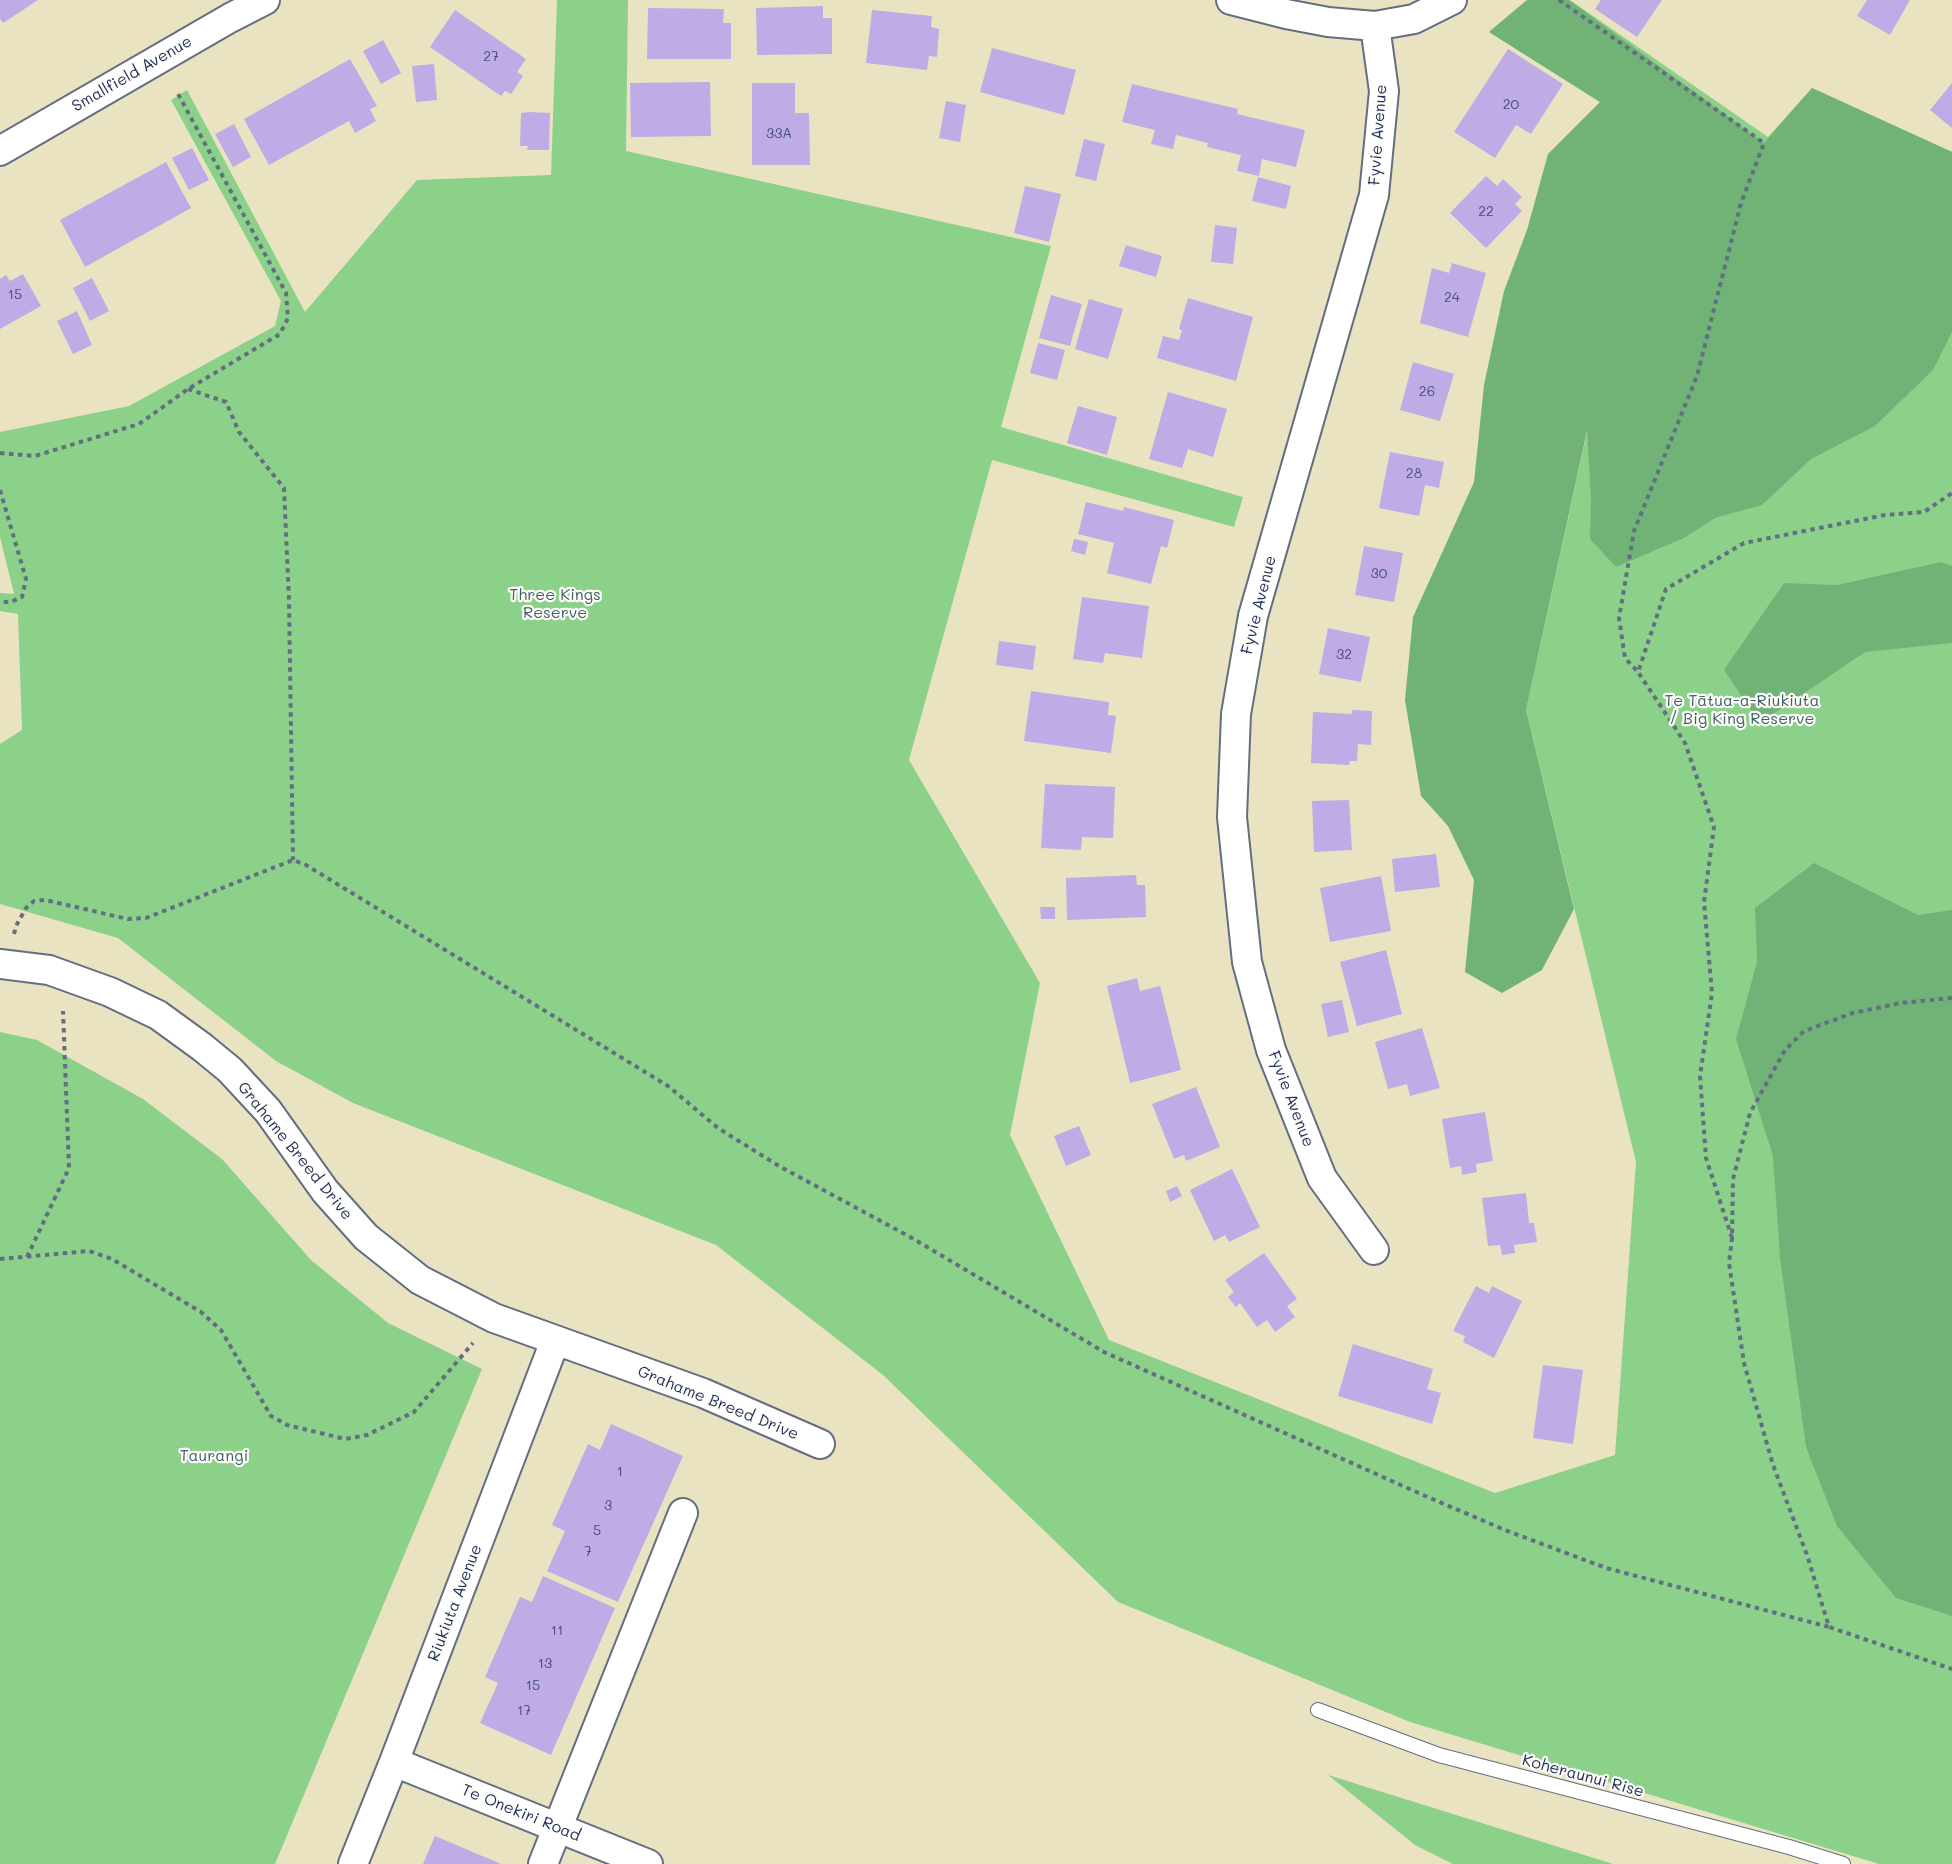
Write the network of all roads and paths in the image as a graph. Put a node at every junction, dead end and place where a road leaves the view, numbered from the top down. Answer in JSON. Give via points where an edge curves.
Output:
{"nodes":[{"id":1,"x":265,"y":0,"type":"edge"},
{"id":2,"x":1231,"y":0,"type":"edge"},
{"id":3,"x":1452,"y":0,"type":"edge"},
{"id":4,"x":1559,"y":0,"type":"edge"},
{"id":5,"x":1375,"y":26,"type":"junction"},
{"id":6,"x":177,"y":92,"type":"dead end"},
{"id":7,"x":0,"y":151,"type":"edge"},
{"id":8,"x":188,"y":389,"type":"junction"},
{"id":9,"x":0,"y":453,"type":"edge"},
{"id":10,"x":0,"y":490,"type":"edge"},
{"id":11,"x":1952,"y":493,"type":"edge"},
{"id":12,"x":0,"y":602,"type":"edge"},
{"id":13,"x":1638,"y":672,"type":"junction"},
{"id":14,"x":293,"y":860,"type":"junction"},
{"id":15,"x":6,"y":953,"type":"edge"},
{"id":16,"x":1952,"y":998,"type":"edge"},
{"id":17,"x":63,"y":1004,"type":"dead end"},
{"id":18,"x":1732,"y":1238,"type":"junction"},
{"id":19,"x":1374,"y":1250,"type":"dead end"},
{"id":20,"x":27,"y":1257,"type":"junction"},
{"id":21,"x":0,"y":1259,"type":"edge"},
{"id":22,"x":475,"y":1341,"type":"dead end"},
{"id":23,"x":555,"y":1341,"type":"junction"},
{"id":24,"x":820,"y":1444,"type":"dead end"},
{"id":25,"x":683,"y":1513,"type":"dead end"},
{"id":26,"x":1829,"y":1627,"type":"junction"},
{"id":27,"x":1952,"y":1669,"type":"edge"},
{"id":28,"x":1318,"y":1710,"type":"dead end"},
{"id":29,"x":394,"y":1762,"type":"junction"},
{"id":30,"x":557,"y":1827,"type":"junction"},
{"id":31,"x":352,"y":1864,"type":"edge"},
{"id":32,"x":543,"y":1864,"type":"edge"},
{"id":33,"x":648,"y":1864,"type":"edge"},
{"id":34,"x":1843,"y":1864,"type":"edge"}],
"edges":[{"from":1,"to":7,"type":"street","name":"Smallfield Avenue"},
{"from":2,"to":5,"type":"street","via":[[1328,22]]},
{"from":3,"to":5,"type":"street","via":[[1413,19]]},
{"from":4,"to":13,"type":"path","via":[[1764,143],[1741,203],[1697,376],[1634,531],[1619,618],[1625,658]]},
{"from":5,"to":19,"type":"street","name":"Fyvie Avenue","via":[[1384,91],[1374,195],[1253,616],[1236,714],[1232,817],[1247,962],[1271,1050],[1322,1178]]},
{"from":6,"to":8,"type":"path","via":[[286,293],[288,318],[280,334]]},
{"from":8,"to":9,"type":"path","via":[[139,424],[35,456]]},
{"from":8,"to":14,"type":"path","via":[[226,402],[239,432],[284,488]]},
{"from":10,"to":12,"type":"path","via":[[26,579],[22,597]]},
{"from":11,"to":13,"type":"path","via":[[1924,512],[1885,515],[1744,543],[1666,589]]},
{"from":13,"to":18,"type":"path","via":[[1685,743],[1714,827],[1704,902],[1712,993],[1700,1076],[1706,1158]]},
{"from":14,"to":15,"type":"path","via":[[146,918],[128,919],[45,900],[34,901],[16,926]]},
{"from":14,"to":26,"type":"path","via":[[668,1086],[718,1128],[779,1166],[912,1238],[1104,1352],[1505,1530],[1606,1568]]},
{"from":15,"to":23,"type":"street","name":"Grahame Breed Drive","via":[[110,992],[158,1015],[238,1078],[268,1111],[325,1191],[366,1237],[420,1280],[494,1318]]},
{"from":16,"to":18,"type":"path","via":[[1901,1002],[1853,1013],[1804,1031],[1785,1050],[1750,1113],[1733,1179]]},
{"from":17,"to":20,"type":"path","via":[[69,1168]]},
{"from":18,"to":26,"type":"path","via":[[1729,1263],[1744,1363],[1773,1465]]},
{"from":20,"to":21,"type":"path"},
{"from":20,"to":22,"type":"path","via":[[89,1251],[112,1259],[201,1312],[221,1330],[271,1416],[287,1425],[345,1439],[367,1435],[414,1412]]},
{"from":23,"to":24,"type":"street","name":"Grahame Breed Drive","via":[[703,1393]]},
{"from":23,"to":29,"type":"street","name":"Riukiuta Avenue"},
{"from":25,"to":30,"type":"street"},
{"from":26,"to":27,"type":"path"},
{"from":28,"to":34,"type":"lane","name":"Koheraunui Rise","via":[[1439,1755]]},
{"from":29,"to":30,"type":"street","name":"Te Onekiri Road"},
{"from":29,"to":31,"type":"street","name":"Riukiuta Avenue"},
{"from":30,"to":32,"type":"street"},
{"from":30,"to":33,"type":"street","name":"Te Onekiri Road"}]}
